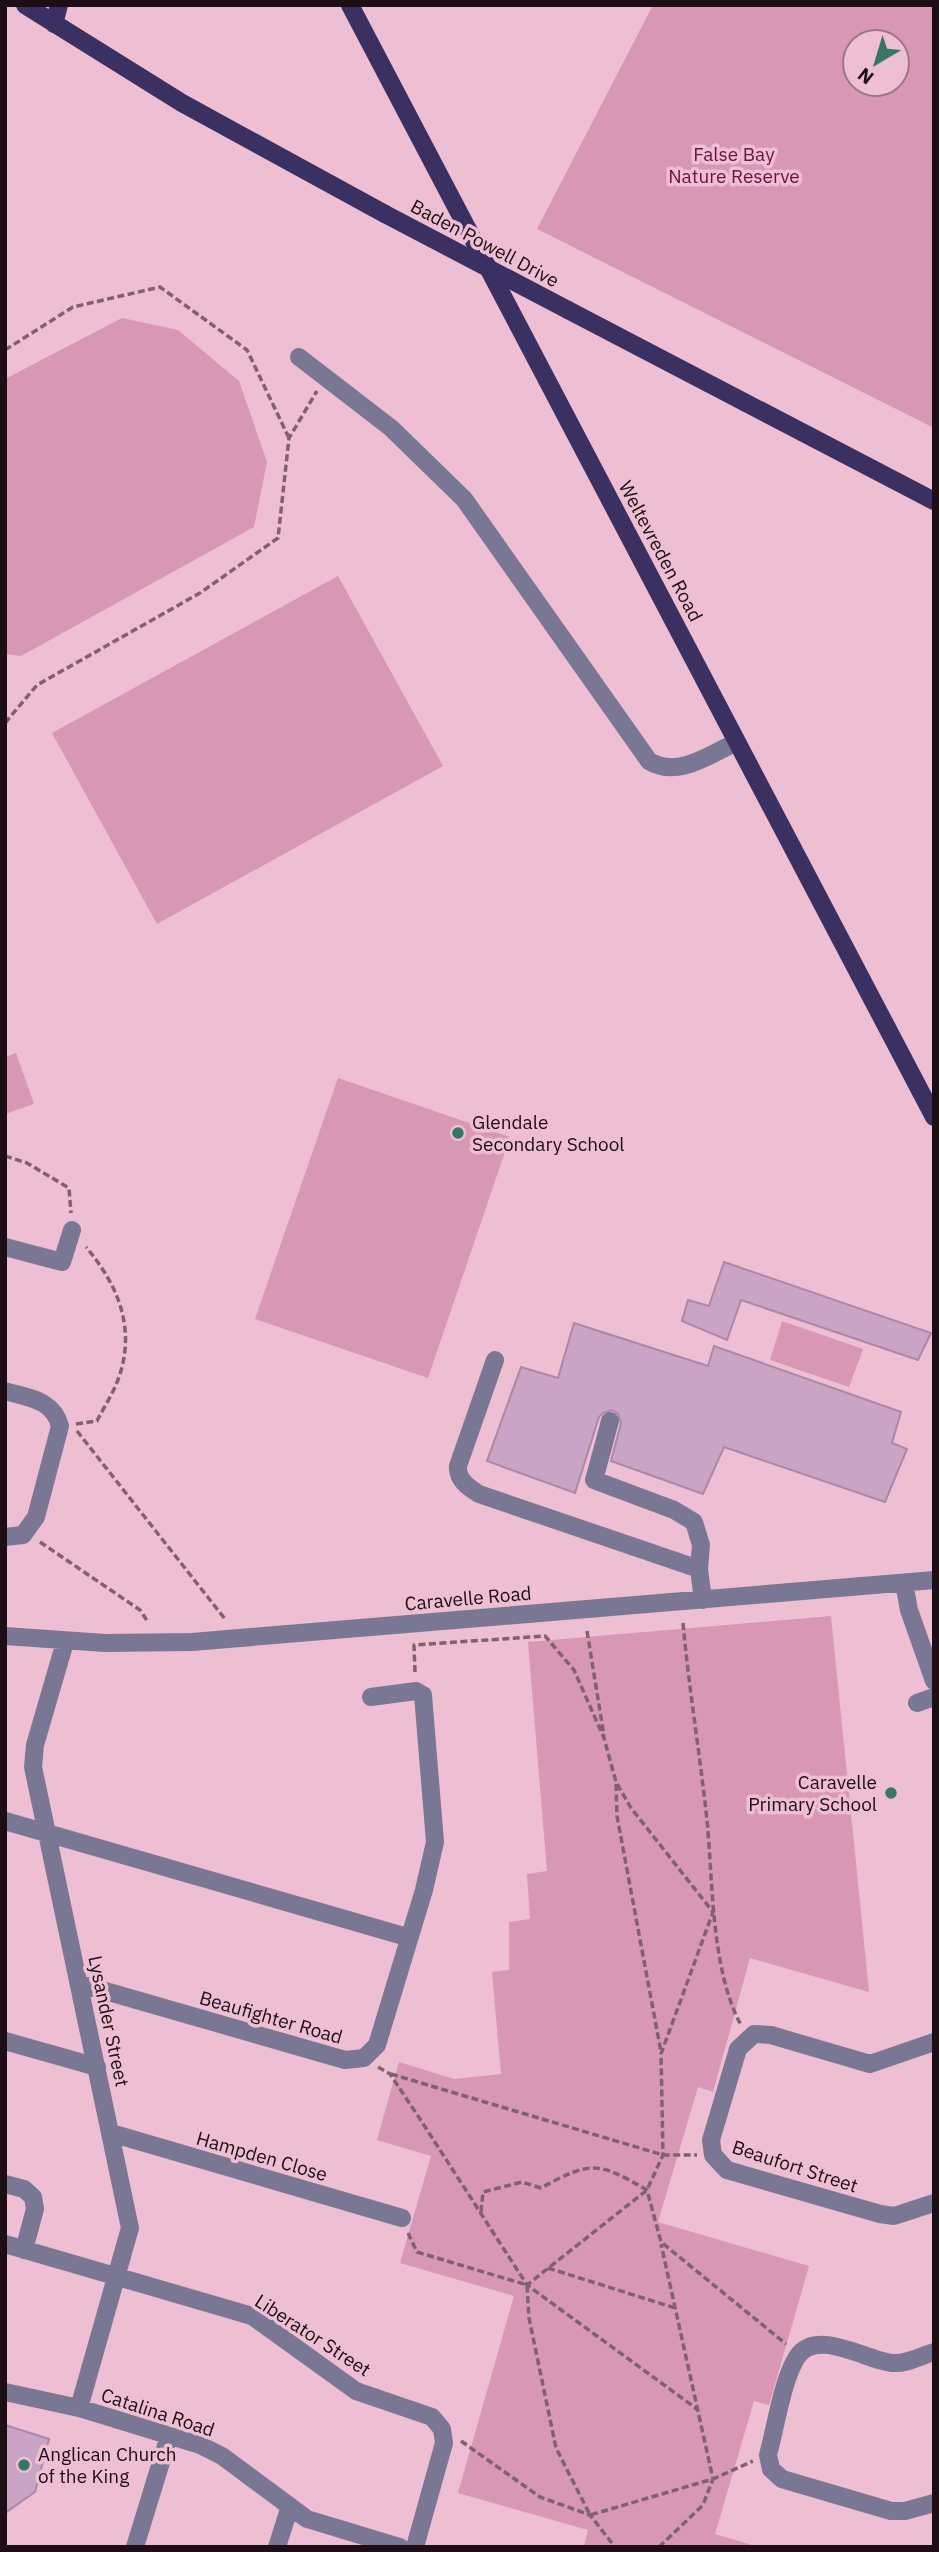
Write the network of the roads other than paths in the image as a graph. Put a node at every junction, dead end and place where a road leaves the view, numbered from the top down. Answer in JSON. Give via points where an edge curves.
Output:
{"nodes":[{"id":1,"x":25,"y":5,"type":"edge"},
{"id":2,"x":59,"y":5,"type":"edge"},
{"id":3,"x":350,"y":5,"type":"edge"},
{"id":4,"x":54,"y":24,"type":"junction"},
{"id":5,"x":299,"y":357,"type":"dead end"},
{"id":6,"x":934,"y":501,"type":"edge"},
{"id":7,"x":737,"y":742,"type":"junction"},
{"id":8,"x":934,"y":1117,"type":"edge"},
{"id":9,"x":72,"y":1230,"type":"road end"},
{"id":10,"x":5,"y":1247,"type":"edge"},
{"id":11,"x":495,"y":1360,"type":"dead end"},
{"id":12,"x":5,"y":1391,"type":"edge"},
{"id":13,"x":610,"y":1421,"type":"dead end"},
{"id":14,"x":5,"y":1537,"type":"edge"},
{"id":15,"x":699,"y":1569,"type":"junction"},
{"id":16,"x":934,"y":1580,"type":"edge"},
{"id":17,"x":904,"y":1583,"type":"junction"},
{"id":18,"x":703,"y":1600,"type":"junction"},
{"id":19,"x":5,"y":1636,"type":"edge"},
{"id":20,"x":65,"y":1642,"type":"junction"},
{"id":21,"x":934,"y":1681,"type":"edge"},
{"id":22,"x":371,"y":1696,"type":"dead end"},
{"id":23,"x":5,"y":1821,"type":"edge"},
{"id":24,"x":48,"y":1833,"type":"junction"},
{"id":25,"x":407,"y":1937,"type":"junction"},
{"id":26,"x":81,"y":1984,"type":"junction"},
{"id":27,"x":5,"y":2041,"type":"edge"},
{"id":28,"x":934,"y":2042,"type":"edge"},
{"id":29,"x":97,"y":2067,"type":"junction"},
{"id":30,"x":111,"y":2133,"type":"junction"},
{"id":31,"x":5,"y":2184,"type":"edge"},
{"id":32,"x":934,"y":2203,"type":"edge"},
{"id":33,"x":402,"y":2218,"type":"road end"},
{"id":34,"x":5,"y":2244,"type":"edge"},
{"id":35,"x":24,"y":2250,"type":"junction"},
{"id":36,"x":117,"y":2277,"type":"junction"},
{"id":37,"x":934,"y":2352,"type":"edge"},
{"id":38,"x":5,"y":2392,"type":"edge"},
{"id":39,"x":79,"y":2408,"type":"junction"},
{"id":40,"x":169,"y":2436,"type":"junction"},
{"id":41,"x":934,"y":2503,"type":"edge"},
{"id":42,"x":290,"y":2506,"type":"junction"},
{"id":43,"x":135,"y":2547,"type":"edge"},
{"id":44,"x":277,"y":2547,"type":"edge"},
{"id":45,"x":400,"y":2547,"type":"edge"},
{"id":46,"x":415,"y":2547,"type":"edge"}],
"edges":[{"from":1,"to":4,"type":"main road","name":"Baden Powell Drive"},
{"from":2,"to":4,"type":"main road"},
{"from":3,"to":7,"type":"main road","name":"Weltevreden Road"},
{"from":4,"to":6,"type":"main road","name":"Baden Powell Drive","bridge":true,"via":[[232,132]]},
{"from":5,"to":7,"type":"street","via":[[391,428],[464,499],[649,761],[677,768]]},
{"from":7,"to":8,"type":"main road","name":"Weltevreden Road"},
{"from":9,"to":10,"type":"street","via":[[62,1262]]},
{"from":11,"to":15,"type":"street","via":[[458,1466],[466,1486]]},
{"from":12,"to":14,"type":"street","via":[[47,1404],[60,1426],[43,1496],[27,1532]]},
{"from":13,"to":15,"type":"street","via":[[594,1480],[694,1522],[701,1545]]},
{"from":15,"to":18,"type":"street"},
{"from":16,"to":17,"type":"street","name":"Caravelle Road"},
{"from":17,"to":18,"type":"street","name":"Caravelle Road"},
{"from":17,"to":21,"type":"street"},
{"from":18,"to":20,"type":"street","name":"Caravelle Road","via":[[192,1642]]},
{"from":19,"to":20,"type":"street","name":"Caravelle Road"},
{"from":20,"to":24,"type":"street","name":"Lysander Street","via":[[33,1756]]},
{"from":22,"to":25,"type":"street","name":"Beaufighter Road","via":[[416,1691],[424,1698],[435,1842]]},
{"from":23,"to":24,"type":"street"},
{"from":24,"to":25,"type":"street"},
{"from":24,"to":26,"type":"street","name":"Lysander Street"},
{"from":25,"to":26,"type":"street","name":"Beaufighter Road","via":[[377,2045],[364,2058],[345,2060]]},
{"from":26,"to":29,"type":"street","name":"Lysander Street"},
{"from":27,"to":29,"type":"street"},
{"from":28,"to":32,"type":"street","name":"Beaufort Street","via":[[870,2064],[754,2034],[738,2049],[711,2140],[713,2155],[727,2170],[880,2214],[894,2216]]},
{"from":29,"to":30,"type":"street","name":"Lysander Street"},
{"from":30,"to":33,"type":"street","name":"Hampden Close"},
{"from":30,"to":36,"type":"street","name":"Lysander Street","via":[[130,2228]]},
{"from":31,"to":35,"type":"street","via":[[33,2197],[35,2209]]},
{"from":34,"to":35,"type":"street","name":"Liberator Street"},
{"from":35,"to":36,"type":"street","name":"Liberator Street"},
{"from":36,"to":39,"type":"street","name":"Lysander Street"},
{"from":36,"to":46,"type":"street","name":"Liberator Street","via":[[252,2316],[356,2391],[432,2417],[442,2429],[444,2443]]},
{"from":37,"to":41,"type":"street","via":[[894,2364],[825,2345],[806,2349],[792,2369],[768,2455],[771,2469],[782,2479],[864,2505],[905,2511]]},
{"from":38,"to":39,"type":"street","name":"Catalina Road"},
{"from":39,"to":40,"type":"street","name":"Catalina Road"},
{"from":40,"to":42,"type":"street","name":"Catalina Road","via":[[213,2451]]},
{"from":40,"to":43,"type":"street"},
{"from":42,"to":44,"type":"street"},
{"from":42,"to":45,"type":"street","name":"Catalina Road","via":[[316,2522]]}]}
